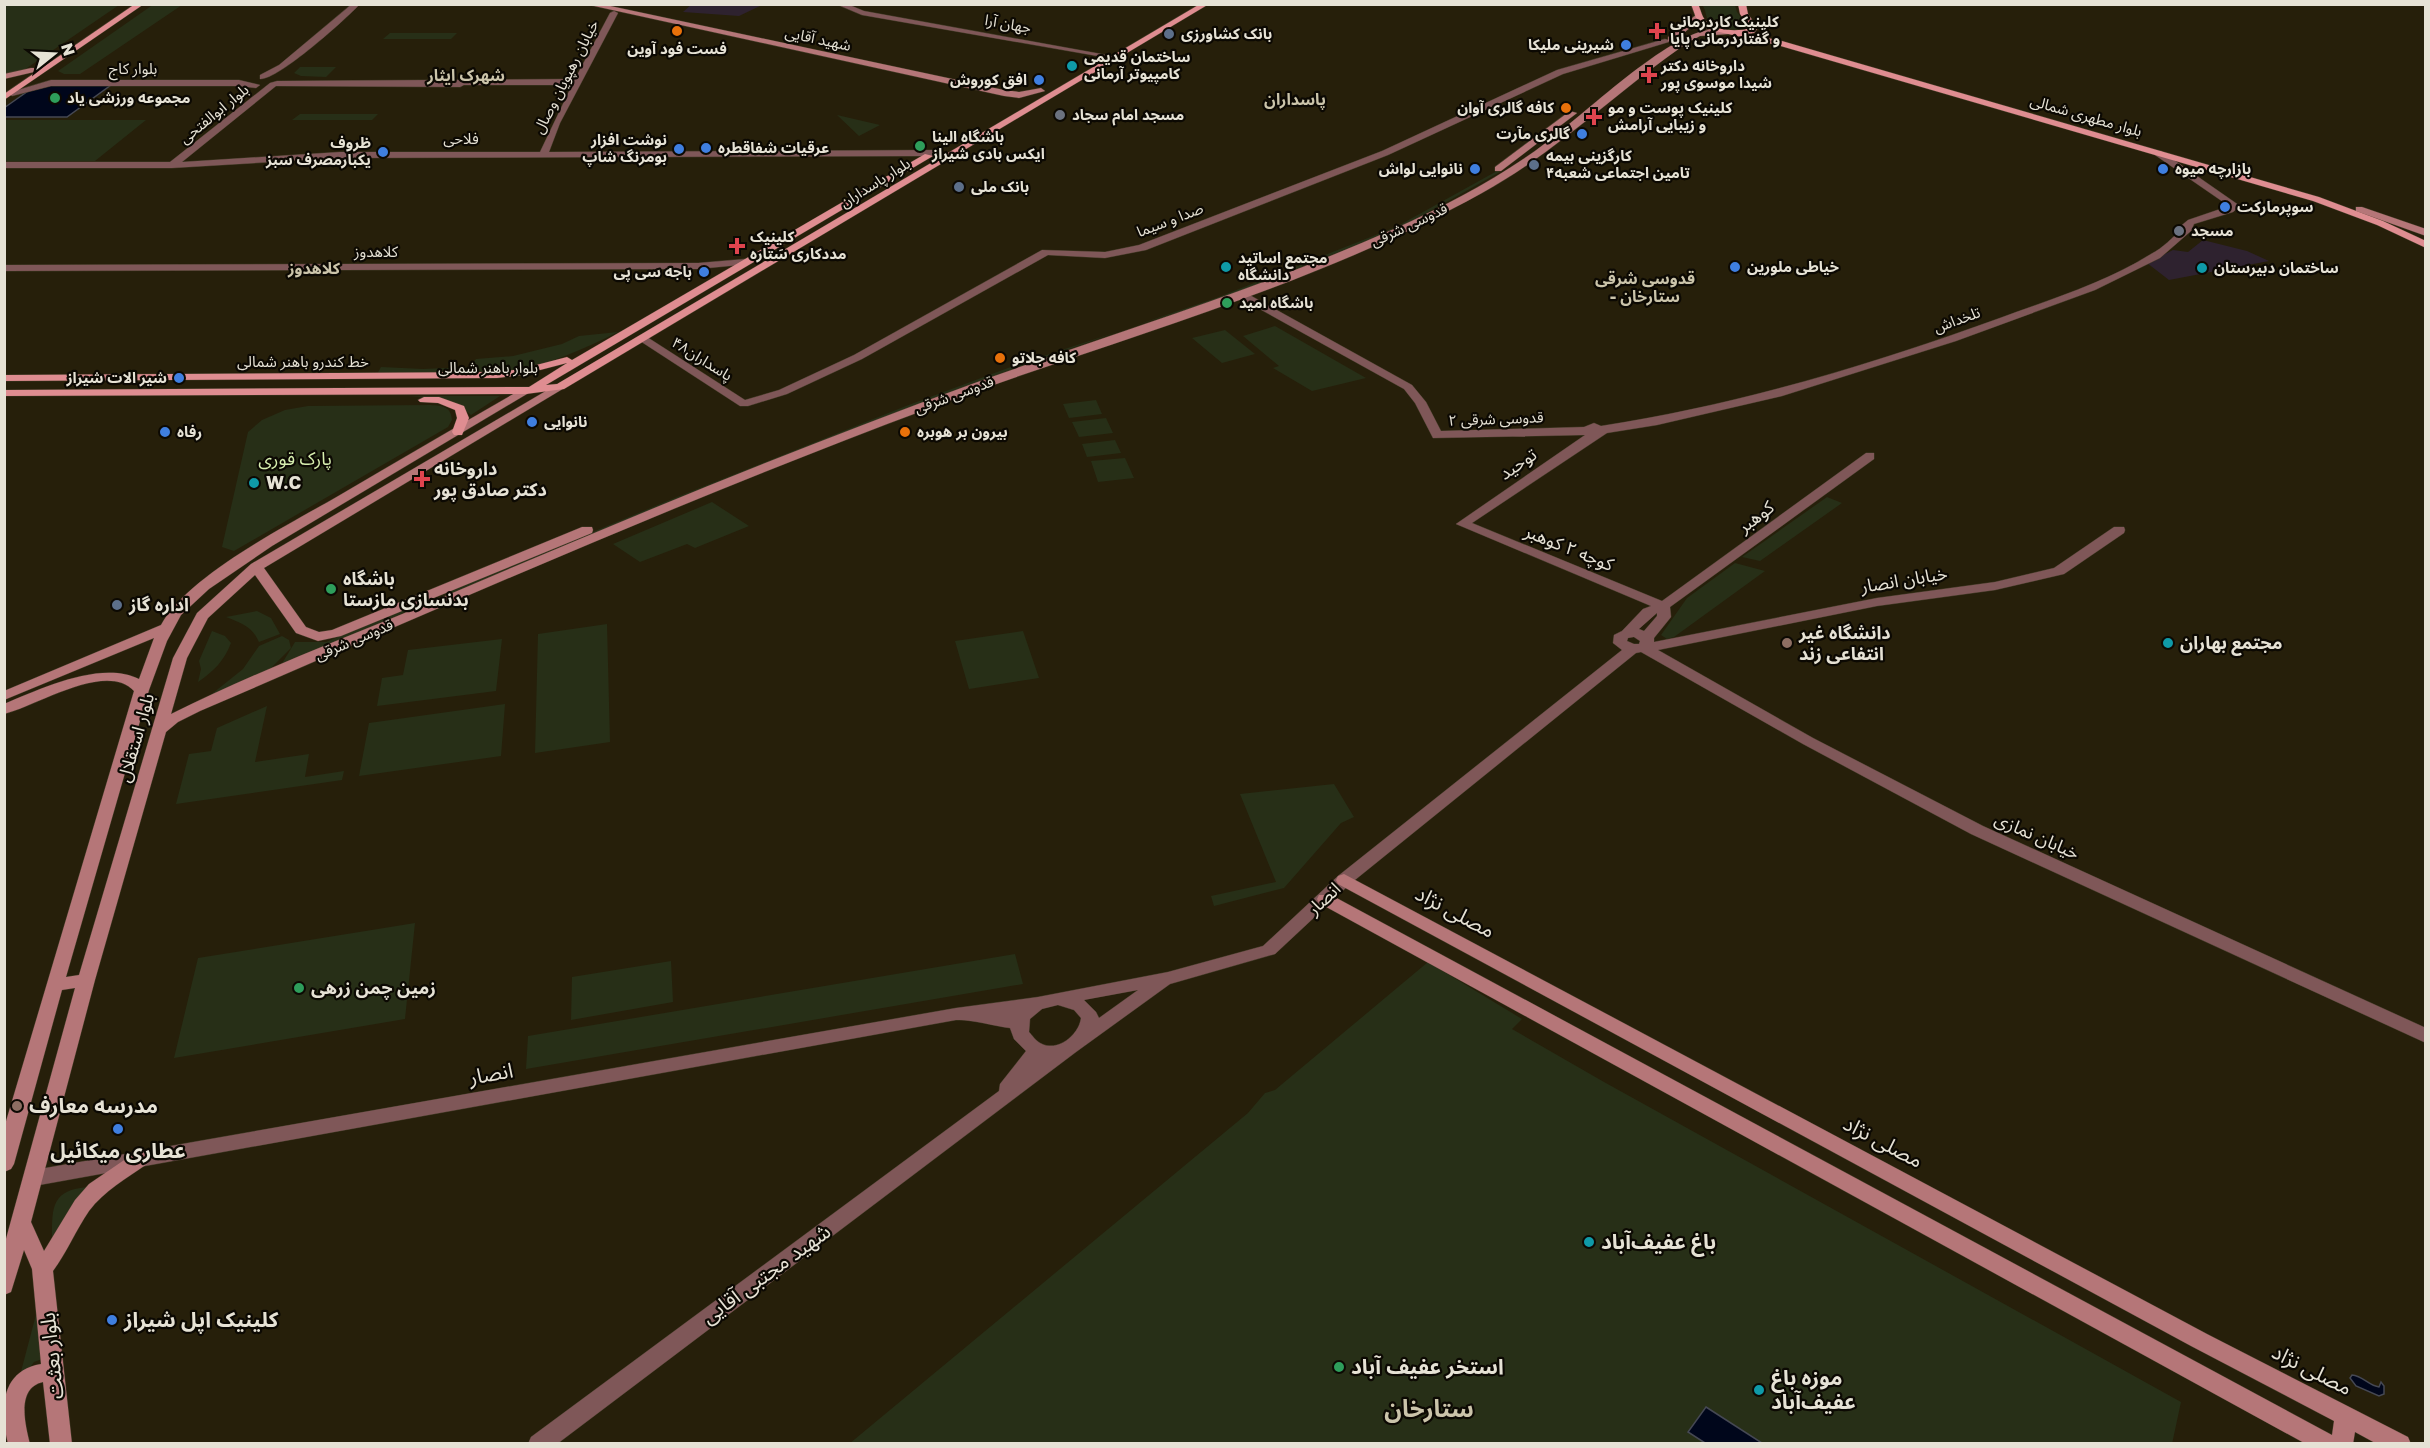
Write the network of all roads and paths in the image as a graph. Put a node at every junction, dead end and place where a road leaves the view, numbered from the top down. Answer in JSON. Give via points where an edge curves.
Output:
{"nodes":[{"id":1,"x":128,"y":4,"type":"edge"},
{"id":2,"x":141,"y":4,"type":"edge"},
{"id":3,"x":357,"y":4,"type":"edge"},
{"id":4,"x":367,"y":4,"type":"edge"},
{"id":5,"x":839,"y":4,"type":"edge"},
{"id":6,"x":1191,"y":4,"type":"edge"},
{"id":7,"x":1206,"y":4,"type":"edge"},
{"id":8,"x":1694,"y":4,"type":"edge"},
{"id":9,"x":1742,"y":4,"type":"edge"},
{"id":10,"x":585,"y":5,"type":"edge"},
{"id":11,"x":615,"y":8,"type":"edge"},
{"id":12,"x":1699,"y":16,"type":"junction"},
{"id":13,"x":1750,"y":24,"type":"junction"},
{"id":14,"x":1685,"y":29,"type":"junction"},
{"id":15,"x":1731,"y":32,"type":"junction"},
{"id":16,"x":323,"y":34,"type":"junction"},
{"id":17,"x":332,"y":34,"type":"junction"},
{"id":18,"x":1699,"y":34,"type":"junction"},
{"id":19,"x":1776,"y":39,"type":"junction"},
{"id":20,"x":1668,"y":41,"type":"junction"},
{"id":21,"x":1103,"y":55,"type":"junction"},
{"id":22,"x":1612,"y":57,"type":"junction"},
{"id":23,"x":1636,"y":61,"type":"dead end"},
{"id":24,"x":286,"y":67,"type":"junction"},
{"id":25,"x":31,"y":70,"type":"junction"},
{"id":26,"x":44,"y":71,"type":"junction"},
{"id":27,"x":4,"y":77,"type":"edge"},
{"id":28,"x":55,"y":80,"type":"junction"},
{"id":29,"x":290,"y":80,"type":"junction"},
{"id":30,"x":576,"y":82,"type":"junction"},
{"id":31,"x":259,"y":85,"type":"junction"},
{"id":32,"x":7,"y":93,"type":"edge"},
{"id":33,"x":1013,"y":99,"type":"junction"},
{"id":34,"x":210,"y":124,"type":"junction"},
{"id":35,"x":223,"y":124,"type":"junction"},
{"id":36,"x":2158,"y":153,"type":"junction"},
{"id":37,"x":543,"y":154,"type":"junction"},
{"id":38,"x":919,"y":157,"type":"junction"},
{"id":39,"x":2190,"y":162,"type":"junction"},
{"id":40,"x":4,"y":165,"type":"edge"},
{"id":41,"x":159,"y":165,"type":"junction"},
{"id":42,"x":172,"y":165,"type":"junction"},
{"id":43,"x":1501,"y":167,"type":"junction"},
{"id":44,"x":2178,"y":167,"type":"junction"},
{"id":45,"x":1514,"y":170,"type":"junction"},
{"id":46,"x":839,"y":208,"type":"junction"},
{"id":47,"x":856,"y":212,"type":"junction"},
{"id":48,"x":2424,"y":239,"type":"edge"},
{"id":49,"x":746,"y":262,"type":"junction"},
{"id":50,"x":711,"y":266,"type":"junction"},
{"id":51,"x":4,"y":268,"type":"edge"},
{"id":52,"x":727,"y":273,"type":"junction"},
{"id":53,"x":1242,"y":295,"type":"junction"},
{"id":54,"x":1123,"y":327,"type":"junction"},
{"id":55,"x":1135,"y":333,"type":"junction"},
{"id":56,"x":643,"y":339,"type":"junction"},
{"id":57,"x":598,"y":349,"type":"junction"},
{"id":58,"x":414,"y":376,"type":"junction"},
{"id":59,"x":4,"y":378,"type":"edge"},
{"id":60,"x":135,"y":378,"type":"junction"},
{"id":61,"x":543,"y":382,"type":"junction"},
{"id":62,"x":367,"y":384,"type":"junction"},
{"id":63,"x":432,"y":384,"type":"junction"},
{"id":64,"x":4,"y":385,"type":"edge"},
{"id":65,"x":285,"y":387,"type":"junction"},
{"id":66,"x":560,"y":387,"type":"junction"},
{"id":67,"x":183,"y":388,"type":"junction"},
{"id":68,"x":381,"y":391,"type":"junction"},
{"id":69,"x":526,"y":391,"type":"junction"},
{"id":70,"x":4,"y":393,"type":"edge"},
{"id":71,"x":407,"y":399,"type":"junction"},
{"id":72,"x":4,"y":401,"type":"edge"},
{"id":73,"x":111,"y":401,"type":"junction"},
{"id":74,"x":744,"y":404,"type":"joint"},
{"id":75,"x":1594,"y":431,"type":"junction"},
{"id":76,"x":458,"y":432,"type":"junction"},
{"id":77,"x":1870,"y":456,"type":"dead end"},
{"id":78,"x":1462,"y":524,"type":"joint"},
{"id":79,"x":2119,"y":530,"type":"dead end"},
{"id":80,"x":256,"y":567,"type":"junction"},
{"id":81,"x":432,"y":600,"type":"junction"},
{"id":82,"x":1663,"y":606,"type":"junction"},
{"id":83,"x":169,"y":627,"type":"junction"},
{"id":84,"x":1641,"y":645,"type":"junction"},
{"id":85,"x":94,"y":659,"type":"junction"},
{"id":86,"x":93,"y":680,"type":"junction"},
{"id":87,"x":142,"y":690,"type":"junction"},
{"id":88,"x":4,"y":696,"type":"edge"},
{"id":89,"x":4,"y":710,"type":"edge"},
{"id":90,"x":1551,"y":716,"type":"joint"},
{"id":91,"x":158,"y":731,"type":"junction"},
{"id":92,"x":1344,"y":880,"type":"junction"},
{"id":93,"x":1325,"y":899,"type":"junction"},
{"id":94,"x":1168,"y":978,"type":"junction"},
{"id":95,"x":86,"y":980,"type":"junction"},
{"id":96,"x":56,"y":985,"type":"junction"},
{"id":97,"x":1058,"y":999,"type":"junction"},
{"id":98,"x":1036,"y":1003,"type":"junction"},
{"id":99,"x":1590,"y":1012,"type":"junction"},
{"id":100,"x":956,"y":1014,"type":"junction"},
{"id":101,"x":1019,"y":1022,"type":"junction"},
{"id":102,"x":1570,"y":1033,"type":"junction"},
{"id":103,"x":2426,"y":1036,"type":"edge"},
{"id":104,"x":1085,"y":1037,"type":"junction"},
{"id":105,"x":1038,"y":1049,"type":"junction"},
{"id":106,"x":1068,"y":1049,"type":"junction"},
{"id":107,"x":994,"y":1106,"type":"junction"},
{"id":108,"x":140,"y":1159,"type":"junction"},
{"id":109,"x":4,"y":1164,"type":"edge"},
{"id":110,"x":34,"y":1178,"type":"junction"},
{"id":111,"x":22,"y":1223,"type":"junction"},
{"id":112,"x":42,"y":1269,"type":"junction"},
{"id":113,"x":4,"y":1286,"type":"edge"},
{"id":114,"x":53,"y":1372,"type":"junction"},
{"id":115,"x":2346,"y":1415,"type":"junction"},
{"id":116,"x":13,"y":1436,"type":"edge"},
{"id":117,"x":61,"y":1443,"type":"edge"},
{"id":118,"x":539,"y":1443,"type":"edge"},
{"id":119,"x":2328,"y":1443,"type":"edge"},
{"id":120,"x":2342,"y":1443,"type":"edge"},
{"id":121,"x":2400,"y":1443,"type":"edge"}],
"edges":[{"from":1,"to":25,"type":"main road"},
{"from":2,"to":26,"type":"main road"},
{"from":3,"to":16,"type":"street","name":"بلوار ابوالفتحی"},
{"from":4,"to":17,"type":"street","name":"بلوار ابوالفتحی"},
{"from":5,"to":21,"type":"street","name":"جهان آرا","via":[[862,13]]},
{"from":6,"to":21,"type":"main road","name":"بلوار پاسداران"},
{"from":7,"to":47,"type":"main road","name":"بلوار پاسداران"},
{"from":8,"to":12,"type":"main road"},
{"from":9,"to":13,"type":"main road"},
{"from":10,"to":11,"type":"main road","name":"شهید آقایی"},
{"from":10,"to":11,"type":"main road","name":"شهید آقایی"},
{"from":11,"to":30,"type":"street","name":"خیابان رهپویان وصال"},
{"from":11,"to":33,"type":"main road","name":"شهید آقایی"},
{"from":12,"to":14,"type":"main road","name":"قدوسی شرقی"},
{"from":12,"to":15,"type":"main road","name":"بلوار مطهرى شمالى","via":[[1710,26]]},
{"from":13,"to":15,"type":"main road","via":[[1754,30]]},
{"from":13,"to":19,"type":"main road","name":"بلوار مطهرى شمالى"},
{"from":14,"to":18,"type":"main road","via":[[1704,31]]},
{"from":14,"to":20,"type":"main road","name":"قدوسی شرقی"},
{"from":15,"to":18,"type":"main road","name":"قدوسی شرقی"},
{"from":15,"to":19,"type":"main road","name":"بلوار مطهرى شمالى"},
{"from":16,"to":17,"type":"street"},
{"from":16,"to":24,"type":"street","name":"بلوار ابوالفتحی"},
{"from":17,"to":24,"type":"street","name":"بلوار ابوالفتحی"},
{"from":18,"to":45,"type":"main road","name":"قدوسی شرقی","via":[[1652,63]]},
{"from":19,"to":36,"type":"main road","name":"بلوار مطهرى شمالى"},
{"from":19,"to":48,"type":"main road","name":"بلوار مطهرى شمالى","via":[[2319,194]]},
{"from":20,"to":22,"type":"street","name":"صدا و سیما"},
{"from":20,"to":43,"type":"main road","name":"قدوسی شرقی"},
{"from":21,"to":33,"type":"main road","name":"بلوار پاسداران","via":[[1041,91]]},
{"from":22,"to":23,"type":"street","name":"صدا و سیما"},
{"from":22,"to":74,"type":"street","name":"صدا و سیما","via":[[1560,72],[1385,153],[1142,248],[1105,255],[1046,252],[858,357],[783,392]]},
{"from":24,"to":29,"type":"street","name":"بلوار ابوالفتحی"},
{"from":24,"to":31,"type":"street","name":"بلوار ابوالفتحی"},
{"from":25,"to":27,"type":"main road"},
{"from":25,"to":32,"type":"main road"},
{"from":26,"to":28,"type":"street","name":"بلوار کاج"},
{"from":26,"to":32,"type":"main road"},
{"from":28,"to":31,"type":"street","name":"بلوار کاج","via":[[241,81]]},
{"from":28,"to":32,"type":"street","name":"بلوار کاج"},
{"from":29,"to":30,"type":"street"},
{"from":29,"to":31,"type":"street","name":"بلوار کاج"},
{"from":29,"to":31,"type":"street","name":"بلوار ابوالفتحی"},
{"from":30,"to":37,"type":"street","name":"خیابان رهپویان وصال"},
{"from":31,"to":34,"type":"street","name":"بلوار ابوالفتحی"},
{"from":31,"to":35,"type":"street","name":"بلوار ابوالفتحی"},
{"from":33,"to":38,"type":"main road","name":"بلوار پاسداران","via":[[935,153]]},
{"from":34,"to":35,"type":"street"},
{"from":34,"to":41,"type":"street","name":"بلوار ابوالفتحی"},
{"from":35,"to":42,"type":"street","name":"بلوار ابوالفتحی"},
{"from":36,"to":39,"type":"main road","name":"بلوار مطهرى شمالى"},
{"from":36,"to":44,"type":"street"},
{"from":37,"to":38,"type":"street","name":"فلاحی"},
{"from":37,"to":42,"type":"street","name":"فلاحی","via":[[312,156]]},
{"from":38,"to":46,"type":"main road","name":"بلوار پاسداران"},
{"from":39,"to":44,"type":"street"},
{"from":39,"to":48,"type":"main road","name":"بلوار مطهرى شمالى","via":[[2316,199]]},
{"from":40,"to":41,"type":"street","name":"فلاحی"},
{"from":41,"to":42,"type":"street","name":"فلاحی"},
{"from":43,"to":45,"type":"main road"},
{"from":43,"to":54,"type":"main road","name":"قدوسی شرقی","via":[[1403,220],[1227,291]]},
{"from":44,"to":75,"type":"street","name":"تلخداش","via":[[2235,206],[2191,222],[2156,256],[2091,288],[1952,339],[1778,394]]},
{"from":45,"to":53,"type":"main road","name":"قدوسی شرقی","via":[[1416,223]]},
{"from":46,"to":47,"type":"main road"},
{"from":46,"to":49,"type":"main road","name":"بلوار پاسداران"},
{"from":47,"to":56,"type":"main road","name":"بلوار پاسداران"},
{"from":49,"to":50,"type":"street","name":"کلاهدوز"},
{"from":49,"to":52,"type":"main road","name":"بلوار پاسداران"},
{"from":50,"to":51,"type":"street","name":"کلاهدوز"},
{"from":50,"to":52,"type":"street"},
{"from":52,"to":57,"type":"main road","name":"بلوار پاسداران"},
{"from":53,"to":55,"type":"main road","name":"قدوسی شرقی"},
{"from":53,"to":75,"type":"street","name":"قدوسی شرقی ۲","via":[[1408,387],[1437,435]]},
{"from":54,"to":55,"type":"main road"},
{"from":54,"to":81,"type":"main road","name":"قدوسی شرقی","via":[[1000,367],[818,436]]},
{"from":55,"to":81,"type":"main road","name":"قدوسی شرقی","via":[[852,433],[546,558]]},
{"from":56,"to":66,"type":"main road","name":"بلوار پاسداران"},
{"from":56,"to":74,"type":"street","name":"پاسداران۴۸"},
{"from":57,"to":58,"type":"main road","name":"خط کندرو باهنر شمالی","via":[[521,372]]},
{"from":57,"to":61,"type":"main road","name":"بلوار پاسداران"},
{"from":58,"to":60,"type":"main road","name":"خط کندرو باهنر شمالی"},
{"from":58,"to":62,"type":"main road"},
{"from":58,"to":63,"type":"main road"},
{"from":59,"to":60,"type":"main road","name":"خط کندرو باهنر شمالی"},
{"from":60,"to":67,"type":"main road"},
{"from":61,"to":63,"type":"main road","name":"بلوار باهنر شمالی"},
{"from":61,"to":66,"type":"main road","name":"بلوار باهنر شمالی"},
{"from":61,"to":69,"type":"main road","name":"بلوار استقلال"},
{"from":62,"to":63,"type":"main road","name":"بلوار باهنر شمالی"},
{"from":62,"to":65,"type":"main road","name":"بلوار باهنر شمالی"},
{"from":64,"to":67,"type":"main road","name":"بلوار باهنر شمالی"},
{"from":65,"to":67,"type":"main road","name":"بلوار باهنر شمالی"},
{"from":65,"to":68,"type":"main road","name":"بلوار باهنر شمالی"},
{"from":66,"to":69,"type":"main road","name":"بلوار باهنر شمالی"},
{"from":66,"to":80,"type":"main road","name":"بلوار استقلال"},
{"from":67,"to":70,"type":"main road","name":"بلوار باهنر شمالی"},
{"from":67,"to":73,"type":"main road"},
{"from":68,"to":69,"type":"main road","name":"بلوار باهنر شمالی"},
{"from":68,"to":71,"type":"main road"},
{"from":69,"to":76,"type":"main road","name":"بلوار استقلال"},
{"from":71,"to":73,"type":"main road"},
{"from":71,"to":76,"type":"main road","via":[[454,404],[463,418]]},
{"from":72,"to":73,"type":"main road"},
{"from":75,"to":78,"type":"street","name":"توحید"},
{"from":76,"to":83,"type":"main road","name":"بلوار استقلال","via":[[267,543],[176,612]]},
{"from":77,"to":82,"type":"street","name":"کوهبر"},
{"from":78,"to":82,"type":"street","name":"کوچه ۲ کوهبر"},
{"from":79,"to":84,"type":"street","name":"خیابان انصار","via":[[2059,571],[1995,586],[1877,602],[1683,641]]},
{"from":80,"to":81,"type":"main road","name":"قدوسی شرقی","via":[[301,630],[318,637]]},
{"from":80,"to":91,"type":"main road","name":"بلوار استقلال","via":[[202,616],[180,658]]},
{"from":81,"to":91,"type":"main road","name":"قدوسی شرقی","via":[[184,713]]},
{"from":82,"to":84,"type":"street","via":[[1664,617]]},
{"from":82,"to":84,"type":"street","name":"کوهبر","via":[[1648,612],[1619,640],[1623,645]]},
{"from":83,"to":85,"type":"main road"},
{"from":83,"to":87,"type":"main road","name":"بلوار استقلال"},
{"from":84,"to":90,"type":"street","name":"خیابان انصار"},
{"from":84,"to":103,"type":"street","name":"خیابان نمازی","via":[[1790,731],[1977,830]]},
{"from":85,"to":86,"type":"main road","via":[[107,667]]},
{"from":85,"to":88,"type":"main road"},
{"from":86,"to":87,"type":"main road","via":[[130,680]]},
{"from":86,"to":89,"type":"main road","via":[[72,683]]},
{"from":87,"to":96,"type":"main road","name":"بلوار استقلال"},
{"from":90,"to":92,"type":"street","name":"انصار"},
{"from":91,"to":95,"type":"main road","name":"بلوار استقلال"},
{"from":92,"to":93,"type":"street","name":"انصار"},
{"from":92,"to":99,"type":"main road","name":"مصلی نژاد"},
{"from":93,"to":94,"type":"street","name":"انصار","via":[[1269,950]]},
{"from":93,"to":102,"type":"main road"},
{"from":94,"to":97,"type":"street","name":"انصار"},
{"from":94,"to":104,"type":"street"},
{"from":95,"to":96,"type":"main road"},
{"from":95,"to":110,"type":"main road","name":"بلوار استقلال"},
{"from":96,"to":109,"type":"main road","name":"بلوار استقلال"},
{"from":97,"to":98,"type":"street"},
{"from":97,"to":104,"type":"street","via":[[1070,1000],[1087,1012],[1090,1029]]},
{"from":98,"to":100,"type":"street","name":"انصار"},
{"from":98,"to":101,"type":"street"},
{"from":99,"to":102,"type":"main road"},
{"from":99,"to":115,"type":"main road","name":"مصلی نژاد"},
{"from":100,"to":101,"type":"street","name":"انصار"},
{"from":100,"to":108,"type":"street","name":"انصار"},
{"from":101,"to":105,"type":"street","via":[[1023,1039]]},
{"from":102,"to":119,"type":"main road"},
{"from":104,"to":106,"type":"street"},
{"from":105,"to":106,"type":"street"},
{"from":105,"to":107,"type":"street","name":"شهید مجتبی آقایی"},
{"from":106,"to":107,"type":"street","name":"شهید مجتبی آقایی"},
{"from":107,"to":118,"type":"street","name":"شهید مجتبی آقایی"},
{"from":108,"to":110,"type":"street","name":"انصار"},
{"from":108,"to":112,"type":"main road","via":[[89,1198]]},
{"from":110,"to":111,"type":"main road","name":"بلوار استقلال"},
{"from":111,"to":112,"type":"main road","name":"بلوار بعثت"},
{"from":111,"to":113,"type":"main road","name":"بلوار استقلال"},
{"from":112,"to":114,"type":"main road","name":"بلوار بعثت"},
{"from":114,"to":116,"type":"main road","via":[[39,1372],[25,1379],[16,1390]]},
{"from":114,"to":117,"type":"main road","name":"بلوار بعثت"},
{"from":115,"to":120,"type":"main road"},
{"from":115,"to":121,"type":"main road","name":"مصلی نژاد"}]}
